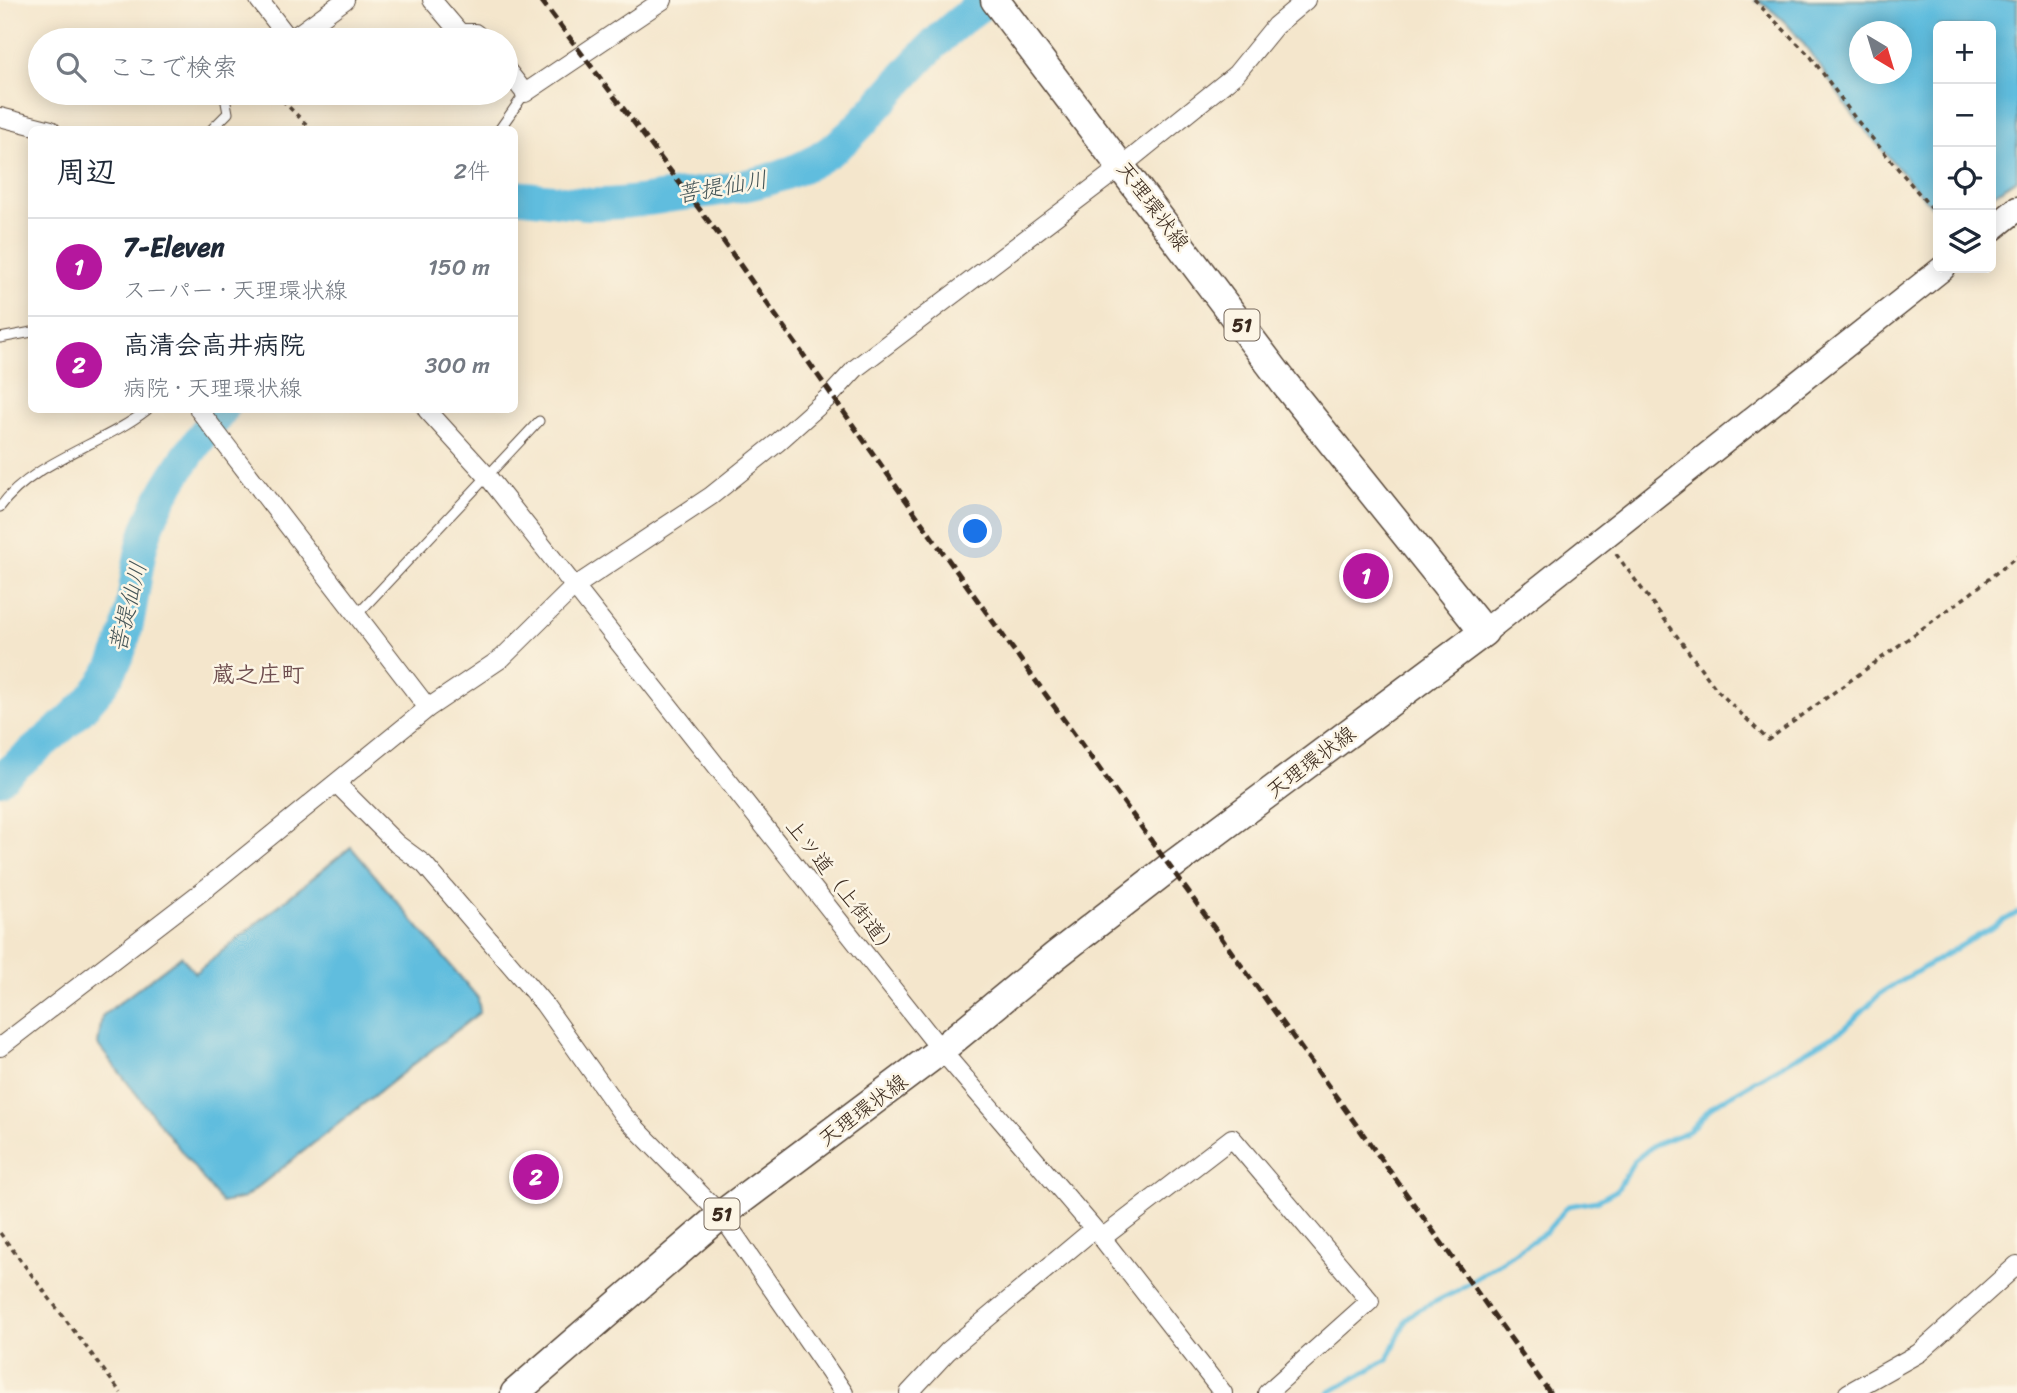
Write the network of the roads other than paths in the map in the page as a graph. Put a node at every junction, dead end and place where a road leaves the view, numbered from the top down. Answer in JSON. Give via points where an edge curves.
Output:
{"nodes":[{"id":1,"x":259,"y":0,"type":"edge"},
{"id":2,"x":345,"y":0,"type":"edge"},
{"id":3,"x":432,"y":0,"type":"edge"},
{"id":4,"x":663,"y":0,"type":"edge"},
{"id":5,"x":1306,"y":0,"type":"edge"},
{"id":6,"x":1000,"y":7,"type":"edge"},
{"id":7,"x":281,"y":28,"type":"edge"},
{"id":8,"x":306,"y":28,"type":"edge"},
{"id":9,"x":456,"y":28,"type":"edge"},
{"id":10,"x":518,"y":84,"type":"edge"},
{"id":11,"x":525,"y":93,"type":"junction"},
{"id":12,"x":518,"y":103,"type":"edge"},
{"id":13,"x":226,"y":105,"type":"edge"},
{"id":14,"x":517,"y":105,"type":"edge"},
{"id":15,"x":0,"y":117,"type":"edge"},
{"id":16,"x":35,"y":126,"type":"edge"},
{"id":17,"x":215,"y":126,"type":"edge"},
{"id":18,"x":502,"y":126,"type":"edge"},
{"id":19,"x":1122,"y":166,"type":"junction"},
{"id":20,"x":2017,"y":209,"type":"edge"},
{"id":21,"x":1996,"y":226,"type":"edge"},
{"id":22,"x":1937,"y":273,"type":"edge"},
{"id":23,"x":28,"y":333,"type":"edge"},
{"id":24,"x":0,"y":338,"type":"edge"},
{"id":25,"x":143,"y":413,"type":"edge"},
{"id":26,"x":199,"y":413,"type":"edge"},
{"id":27,"x":431,"y":413,"type":"edge"},
{"id":28,"x":539,"y":421,"type":"dead end"},
{"id":29,"x":488,"y":477,"type":"junction"},
{"id":30,"x":0,"y":507,"type":"edge"},
{"id":31,"x":574,"y":587,"type":"junction"},
{"id":32,"x":356,"y":616,"type":"junction"},
{"id":33,"x":1484,"y":632,"type":"junction"},
{"id":34,"x":428,"y":708,"type":"junction"},
{"id":35,"x":337,"y":784,"type":"junction"},
{"id":36,"x":0,"y":1048,"type":"edge"},
{"id":37,"x":941,"y":1050,"type":"junction"},
{"id":38,"x":721,"y":1215,"type":"junction"},
{"id":39,"x":1098,"y":1233,"type":"junction"},
{"id":40,"x":2017,"y":1265,"type":"edge"},
{"id":41,"x":515,"y":1393,"type":"edge"},
{"id":42,"x":844,"y":1393,"type":"edge"},
{"id":43,"x":909,"y":1393,"type":"edge"},
{"id":44,"x":1223,"y":1393,"type":"edge"},
{"id":45,"x":1267,"y":1393,"type":"edge"},
{"id":46,"x":1848,"y":1393,"type":"edge"}],
"edges":[{"from":1,"to":7,"type":"street"},
{"from":2,"to":8,"type":"street"},
{"from":3,"to":9,"type":"street"},
{"from":4,"to":11,"type":"street"},
{"from":5,"to":19,"type":"street","via":[[1275,26],[1236,74]]},
{"from":6,"to":19,"type":"main road","name":"天理環状線","number":"51"},
{"from":10,"to":11,"type":"street"},
{"from":11,"to":12,"type":"lane"},
{"from":13,"to":17,"type":"lane","via":[[228,113]]},
{"from":14,"to":18,"type":"lane"},
{"from":15,"to":16,"type":"street"},
{"from":19,"to":31,"type":"street","via":[[856,368],[777,443],[711,496]]},
{"from":19,"to":33,"type":"main road","name":"天理環状線","number":"51","via":[[1286,384]]},
{"from":20,"to":21,"type":"street"},
{"from":22,"to":33,"type":"street"},
{"from":23,"to":24,"type":"lane"},
{"from":25,"to":30,"type":"lane","via":[[124,428],[50,464]]},
{"from":26,"to":32,"type":"street"},
{"from":27,"to":29,"type":"street","name":"上ツ道（上街道）"},
{"from":28,"to":29,"type":"lane"},
{"from":29,"to":31,"type":"street","name":"上ツ道（上街道）"},
{"from":29,"to":32,"type":"lane"},
{"from":31,"to":34,"type":"street","via":[[502,658]]},
{"from":31,"to":37,"type":"street","name":"上ツ道（上街道）"},
{"from":32,"to":34,"type":"street"},
{"from":33,"to":37,"type":"main road","name":"天理環状線","number":"51","via":[[1055,956]]},
{"from":34,"to":35,"type":"street"},
{"from":35,"to":36,"type":"street"},
{"from":35,"to":38,"type":"street","via":[[397,844],[424,864],[544,1004],[623,1115]]},
{"from":37,"to":38,"type":"main road","name":"天理環状線","number":"51"},
{"from":37,"to":39,"type":"street","name":"上ツ道（上街道）"},
{"from":38,"to":41,"type":"main road","name":"天理環状線","number":"51"},
{"from":38,"to":42,"type":"street"},
{"from":39,"to":43,"type":"street","via":[[948,1351]]},
{"from":39,"to":44,"type":"street","name":"上ツ道（上街道）"},
{"from":39,"to":45,"type":"street","via":[[1232,1138],[1370,1301]]},
{"from":40,"to":46,"type":"street","via":[[1919,1353]]}]}
